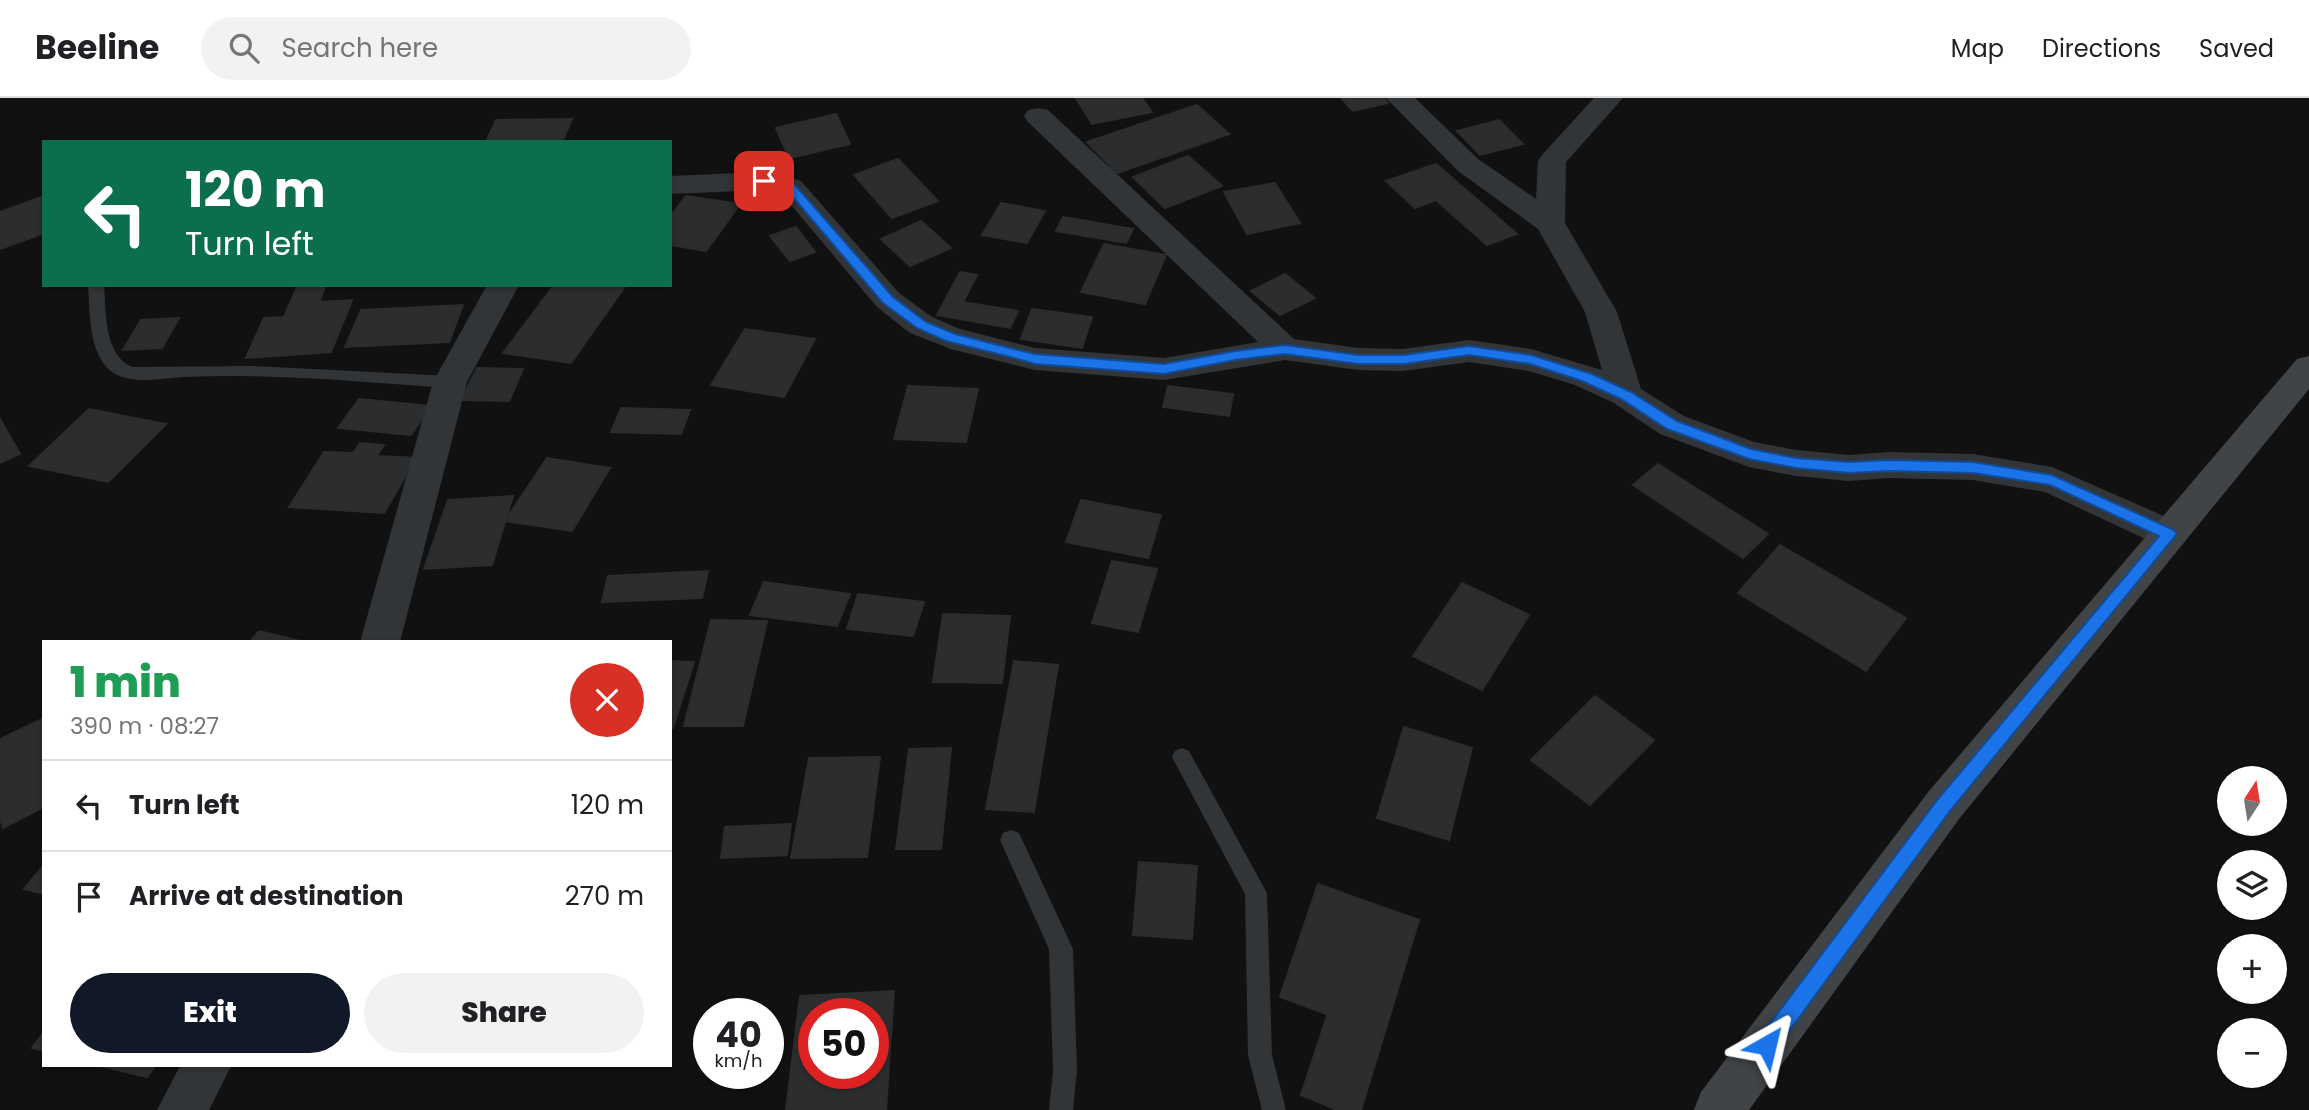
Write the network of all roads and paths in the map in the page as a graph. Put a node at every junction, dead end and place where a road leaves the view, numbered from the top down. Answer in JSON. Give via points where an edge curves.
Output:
{"nodes":[{"id":1,"x":1400,"y":98,"type":"edge"},
{"id":2,"x":1609,"y":98,"type":"edge"},
{"id":3,"x":1038,"y":116,"type":"dead end"},
{"id":4,"x":672,"y":185,"type":"edge"},
{"id":5,"x":1550,"y":223,"type":"junction"},
{"id":6,"x":96,"y":287,"type":"edge"},
{"id":7,"x":502,"y":287,"type":"edge"},
{"id":8,"x":1285,"y":349,"type":"junction"},
{"id":9,"x":2309,"y":367,"type":"edge"},
{"id":10,"x":450,"y":382,"type":"junction"},
{"id":11,"x":1626,"y":395,"type":"junction"},
{"id":12,"x":2169,"y":534,"type":"junction"},
{"id":13,"x":381,"y":640,"type":"edge"},
{"id":14,"x":1182,"y":757,"type":"dead end"},
{"id":15,"x":1011,"y":840,"type":"dead end"},
{"id":16,"x":206,"y":1067,"type":"edge"},
{"id":17,"x":182,"y":1110,"type":"edge"},
{"id":18,"x":1061,"y":1110,"type":"edge"},
{"id":19,"x":1274,"y":1110,"type":"edge"},
{"id":20,"x":1719,"y":1110,"type":"edge"}],
"edges":[{"from":1,"to":5,"type":"street","via":[[1468,165]]},
{"from":2,"to":5,"type":"street","via":[[1552,161]]},
{"from":3,"to":8,"type":"street"},
{"from":4,"to":8,"type":"street","via":[[764,181],[791,187],[888,300],[921,325],[951,338],[1035,359],[1164,369]]},
{"from":5,"to":11,"type":"street","via":[[1601,312]]},
{"from":6,"to":10,"type":"lane","via":[[108,357],[123,370],[325,373]]},
{"from":7,"to":10,"type":"street"},
{"from":8,"to":11,"type":"street","via":[[1404,360],[1469,351],[1531,360]]},
{"from":9,"to":12,"type":"main road"},
{"from":10,"to":13,"type":"street"},
{"from":11,"to":12,"type":"street","via":[[1672,425],[1749,454],[1849,468],[1973,467],[2052,480]]},
{"from":12,"to":20,"type":"main road","via":[[1944,805]]},
{"from":14,"to":19,"type":"lane","via":[[1256,893],[1260,1055]]},
{"from":15,"to":18,"type":"lane","via":[[1061,949],[1065,1071]]},
{"from":16,"to":17,"type":"street"}]}
